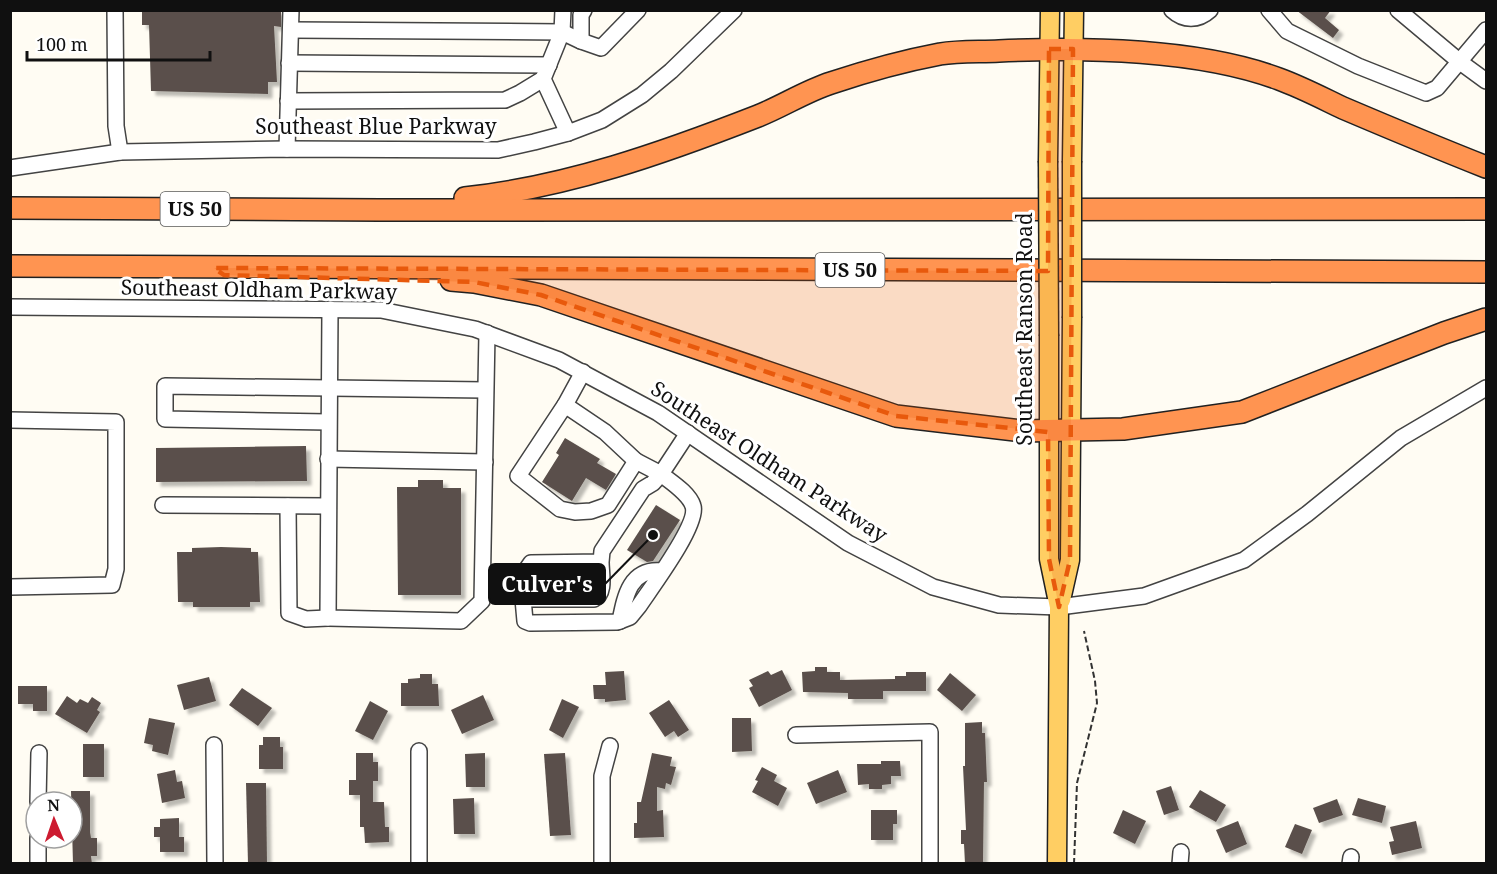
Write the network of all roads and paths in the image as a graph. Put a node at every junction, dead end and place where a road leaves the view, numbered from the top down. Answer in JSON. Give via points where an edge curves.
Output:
{"nodes":[{"id":1,"x":115,"y":10,"type":"edge"},
{"id":2,"x":291,"y":10,"type":"edge"},
{"id":3,"x":563,"y":10,"type":"edge"},
{"id":4,"x":584,"y":10,"type":"edge"},
{"id":5,"x":638,"y":10,"type":"edge"},
{"id":6,"x":734,"y":10,"type":"edge"},
{"id":7,"x":1050,"y":10,"type":"edge"},
{"id":8,"x":1074,"y":10,"type":"edge"},
{"id":9,"x":1210,"y":10,"type":"edge"},
{"id":10,"x":1269,"y":10,"type":"edge"},
{"id":11,"x":1398,"y":10,"type":"edge"},
{"id":12,"x":1172,"y":11,"type":"edge"},
{"id":13,"x":291,"y":30,"type":"junction"},
{"id":14,"x":1486,"y":30,"type":"edge"},
{"id":15,"x":562,"y":32,"type":"junction"},
{"id":16,"x":580,"y":41,"type":"junction"},
{"id":17,"x":1049,"y":49,"type":"junction"},
{"id":18,"x":1073,"y":49,"type":"junction"},
{"id":19,"x":1460,"y":62,"type":"junction"},
{"id":20,"x":289,"y":63,"type":"junction"},
{"id":21,"x":546,"y":72,"type":"junction"},
{"id":22,"x":1486,"y":81,"type":"edge"},
{"id":23,"x":288,"y":100,"type":"junction"},
{"id":24,"x":568,"y":133,"type":"junction"},
{"id":25,"x":287,"y":149,"type":"junction"},
{"id":26,"x":120,"y":152,"type":"junction"},
{"id":27,"x":1486,"y":167,"type":"edge"},
{"id":28,"x":10,"y":168,"type":"edge"},
{"id":29,"x":10,"y":208,"type":"edge"},
{"id":30,"x":1486,"y":209,"type":"edge"},
{"id":31,"x":380,"y":210,"type":"junction"},
{"id":32,"x":10,"y":266,"type":"edge"},
{"id":33,"x":214,"y":268,"type":"junction"},
{"id":34,"x":1486,"y":272,"type":"edge"},
{"id":35,"x":10,"y":307,"type":"edge"},
{"id":36,"x":330,"y":309,"type":"junction"},
{"id":37,"x":1486,"y":319,"type":"edge"},
{"id":38,"x":487,"y":333,"type":"junction"},
{"id":39,"x":583,"y":372,"type":"junction"},
{"id":40,"x":328,"y":387,"type":"junction"},
{"id":41,"x":1486,"y":388,"type":"edge"},
{"id":42,"x":485,"y":390,"type":"junction"},
{"id":43,"x":565,"y":405,"type":"junction"},
{"id":44,"x":10,"y":420,"type":"edge"},
{"id":45,"x":328,"y":422,"type":"junction"},
{"id":46,"x":1048,"y":432,"type":"junction"},
{"id":47,"x":1071,"y":432,"type":"junction"},
{"id":48,"x":688,"y":433,"type":"junction"},
{"id":49,"x":328,"y":459,"type":"junction"},
{"id":50,"x":636,"y":461,"type":"junction"},
{"id":51,"x":484,"y":462,"type":"junction"},
{"id":52,"x":661,"y":474,"type":"junction"},
{"id":53,"x":162,"y":505,"type":"dead end"},
{"id":54,"x":288,"y":506,"type":"junction"},
{"id":55,"x":327,"y":506,"type":"junction"},
{"id":56,"x":601,"y":562,"type":"junction"},
{"id":57,"x":10,"y":587,"type":"edge"},
{"id":58,"x":523,"y":599,"type":"junction"},
{"id":59,"x":1059,"y":608,"type":"junction"},
{"id":60,"x":328,"y":618,"type":"junction"},
{"id":61,"x":1084,"y":631,"type":"dead end"},
{"id":62,"x":796,"y":735,"type":"dead end"},
{"id":63,"x":214,"y":745,"type":"dead end"},
{"id":64,"x":610,"y":746,"type":"dead end"},
{"id":65,"x":419,"y":751,"type":"dead end"},
{"id":66,"x":39,"y":753,"type":"dead end"},
{"id":67,"x":38,"y":790,"type":"edge"},
{"id":68,"x":215,"y":864,"type":"edge"},
{"id":69,"x":419,"y":864,"type":"edge"},
{"id":70,"x":602,"y":864,"type":"edge"},
{"id":71,"x":930,"y":864,"type":"edge"},
{"id":72,"x":1057,"y":864,"type":"edge"},
{"id":73,"x":1074,"y":864,"type":"edge"}],
"edges":[{"from":1,"to":26,"type":"street","via":[[116,126]]},
{"from":2,"to":13,"type":"street"},
{"from":3,"to":15,"type":"street"},
{"from":4,"to":16,"type":"street"},
{"from":5,"to":16,"type":"street","via":[[601,48]]},
{"from":6,"to":24,"type":"street","name":"Southeast Blue Parkway","via":[[642,95],[602,120]]},
{"from":7,"to":17,"type":"main road","name":"Southeast Ranson Road"},
{"from":8,"to":18,"type":"main road","name":"Southeast Ranson Road"},
{"from":9,"to":12,"type":"street","via":[[1197,18]]},
{"from":10,"to":19,"type":"street","via":[[1287,31],[1358,66],[1426,93],[1437,88]]},
{"from":11,"to":19,"type":"street"},
{"from":13,"to":15,"type":"street"},
{"from":13,"to":20,"type":"street"},
{"from":14,"to":19,"type":"street"},
{"from":15,"to":16,"type":"street"},
{"from":15,"to":21,"type":"street"},
{"from":17,"to":18,"type":"highway"},
{"from":17,"to":31,"type":"highway","via":[[943,54],[888,66],[828,84],[686,144],[559,183],[458,199],[396,201]]},
{"from":17,"to":46,"type":"main road","name":"Southeast Ranson Road","bridge":true},
{"from":18,"to":27,"type":"highway","via":[[1217,61],[1278,79]]},
{"from":18,"to":47,"type":"main road","name":"Southeast Ranson Road","bridge":true},
{"from":19,"to":22,"type":"street"},
{"from":20,"to":21,"type":"street"},
{"from":20,"to":23,"type":"street"},
{"from":21,"to":23,"type":"street","via":[[505,100]]},
{"from":21,"to":24,"type":"street"},
{"from":23,"to":25,"type":"street"},
{"from":24,"to":25,"type":"street","name":"Southeast Blue Parkway","via":[[498,150]]},
{"from":25,"to":26,"type":"street","name":"Southeast Blue Parkway"},
{"from":26,"to":28,"type":"street","name":"Southeast Blue Parkway"},
{"from":29,"to":31,"type":"highway","number":"US 50"},
{"from":30,"to":31,"type":"highway","number":"US 50"},
{"from":32,"to":33,"type":"highway","number":"US 50"},
{"from":33,"to":34,"type":"highway","number":"US 50"},
{"from":33,"to":46,"type":"highway","via":[[224,275],[474,282],[541,295],[896,416]]},
{"from":35,"to":36,"type":"street","name":"Southeast Oldham Parkway"},
{"from":36,"to":38,"type":"street","name":"Southeast Oldham Parkway","via":[[381,310]]},
{"from":36,"to":40,"type":"street"},
{"from":37,"to":47,"type":"highway","via":[[1242,412],[1123,429]]},
{"from":38,"to":39,"type":"street","name":"Southeast Oldham Parkway"},
{"from":38,"to":42,"type":"street"},
{"from":39,"to":43,"type":"street"},
{"from":39,"to":48,"type":"street","name":"Southeast Oldham Parkway"},
{"from":40,"to":42,"type":"street"},
{"from":40,"to":45,"type":"street"},
{"from":40,"to":45,"type":"street","via":[[165,386],[165,419]]},
{"from":41,"to":59,"type":"street","name":"Southeast Oldham Parkway","via":[[1401,438],[1244,560],[1144,596]]},
{"from":42,"to":51,"type":"street"},
{"from":43,"to":50,"type":"street","via":[[605,432]]},
{"from":43,"to":50,"type":"street","via":[[518,476],[543,496],[561,509],[575,512],[608,506]]},
{"from":44,"to":57,"type":"street","via":[[116,422],[116,569],[112,585]]},
{"from":45,"to":49,"type":"street"},
{"from":46,"to":47,"type":"highway"},
{"from":46,"to":59,"type":"main road","name":"Southeast Ranson Road","via":[[1049,559]]},
{"from":47,"to":59,"type":"main road","name":"Southeast Ranson Road","via":[[1070,560]]},
{"from":48,"to":52,"type":"street"},
{"from":48,"to":59,"type":"street","name":"Southeast Oldham Parkway","via":[[848,543],[933,587],[999,605]]},
{"from":49,"to":51,"type":"street"},
{"from":49,"to":55,"type":"street"},
{"from":50,"to":52,"type":"street"},
{"from":51,"to":60,"type":"street","via":[[482,601],[461,621]]},
{"from":52,"to":56,"type":"street","via":[[643,489],[602,551]]},
{"from":52,"to":58,"type":"street","via":[[693,504],[694,514],[662,572],[630,617],[620,621],[530,623],[525,621]]},
{"from":53,"to":54,"type":"street"},
{"from":54,"to":55,"type":"street"},
{"from":54,"to":60,"type":"street","via":[[289,613],[306,619]]},
{"from":55,"to":60,"type":"street"},
{"from":56,"to":58,"type":"street","via":[[531,563],[524,573]]},
{"from":56,"to":58,"type":"street","via":[[601,592],[594,599]]},
{"from":59,"to":72,"type":"main road","name":"Southeast Ranson Road"},
{"from":61,"to":73,"type":"path","via":[[1097,703],[1077,783]]},
{"from":62,"to":71,"type":"street","via":[[930,732]]},
{"from":63,"to":68,"type":"street"},
{"from":64,"to":70,"type":"street","via":[[602,776]]},
{"from":65,"to":69,"type":"street"},
{"from":66,"to":67,"type":"street"}]}
